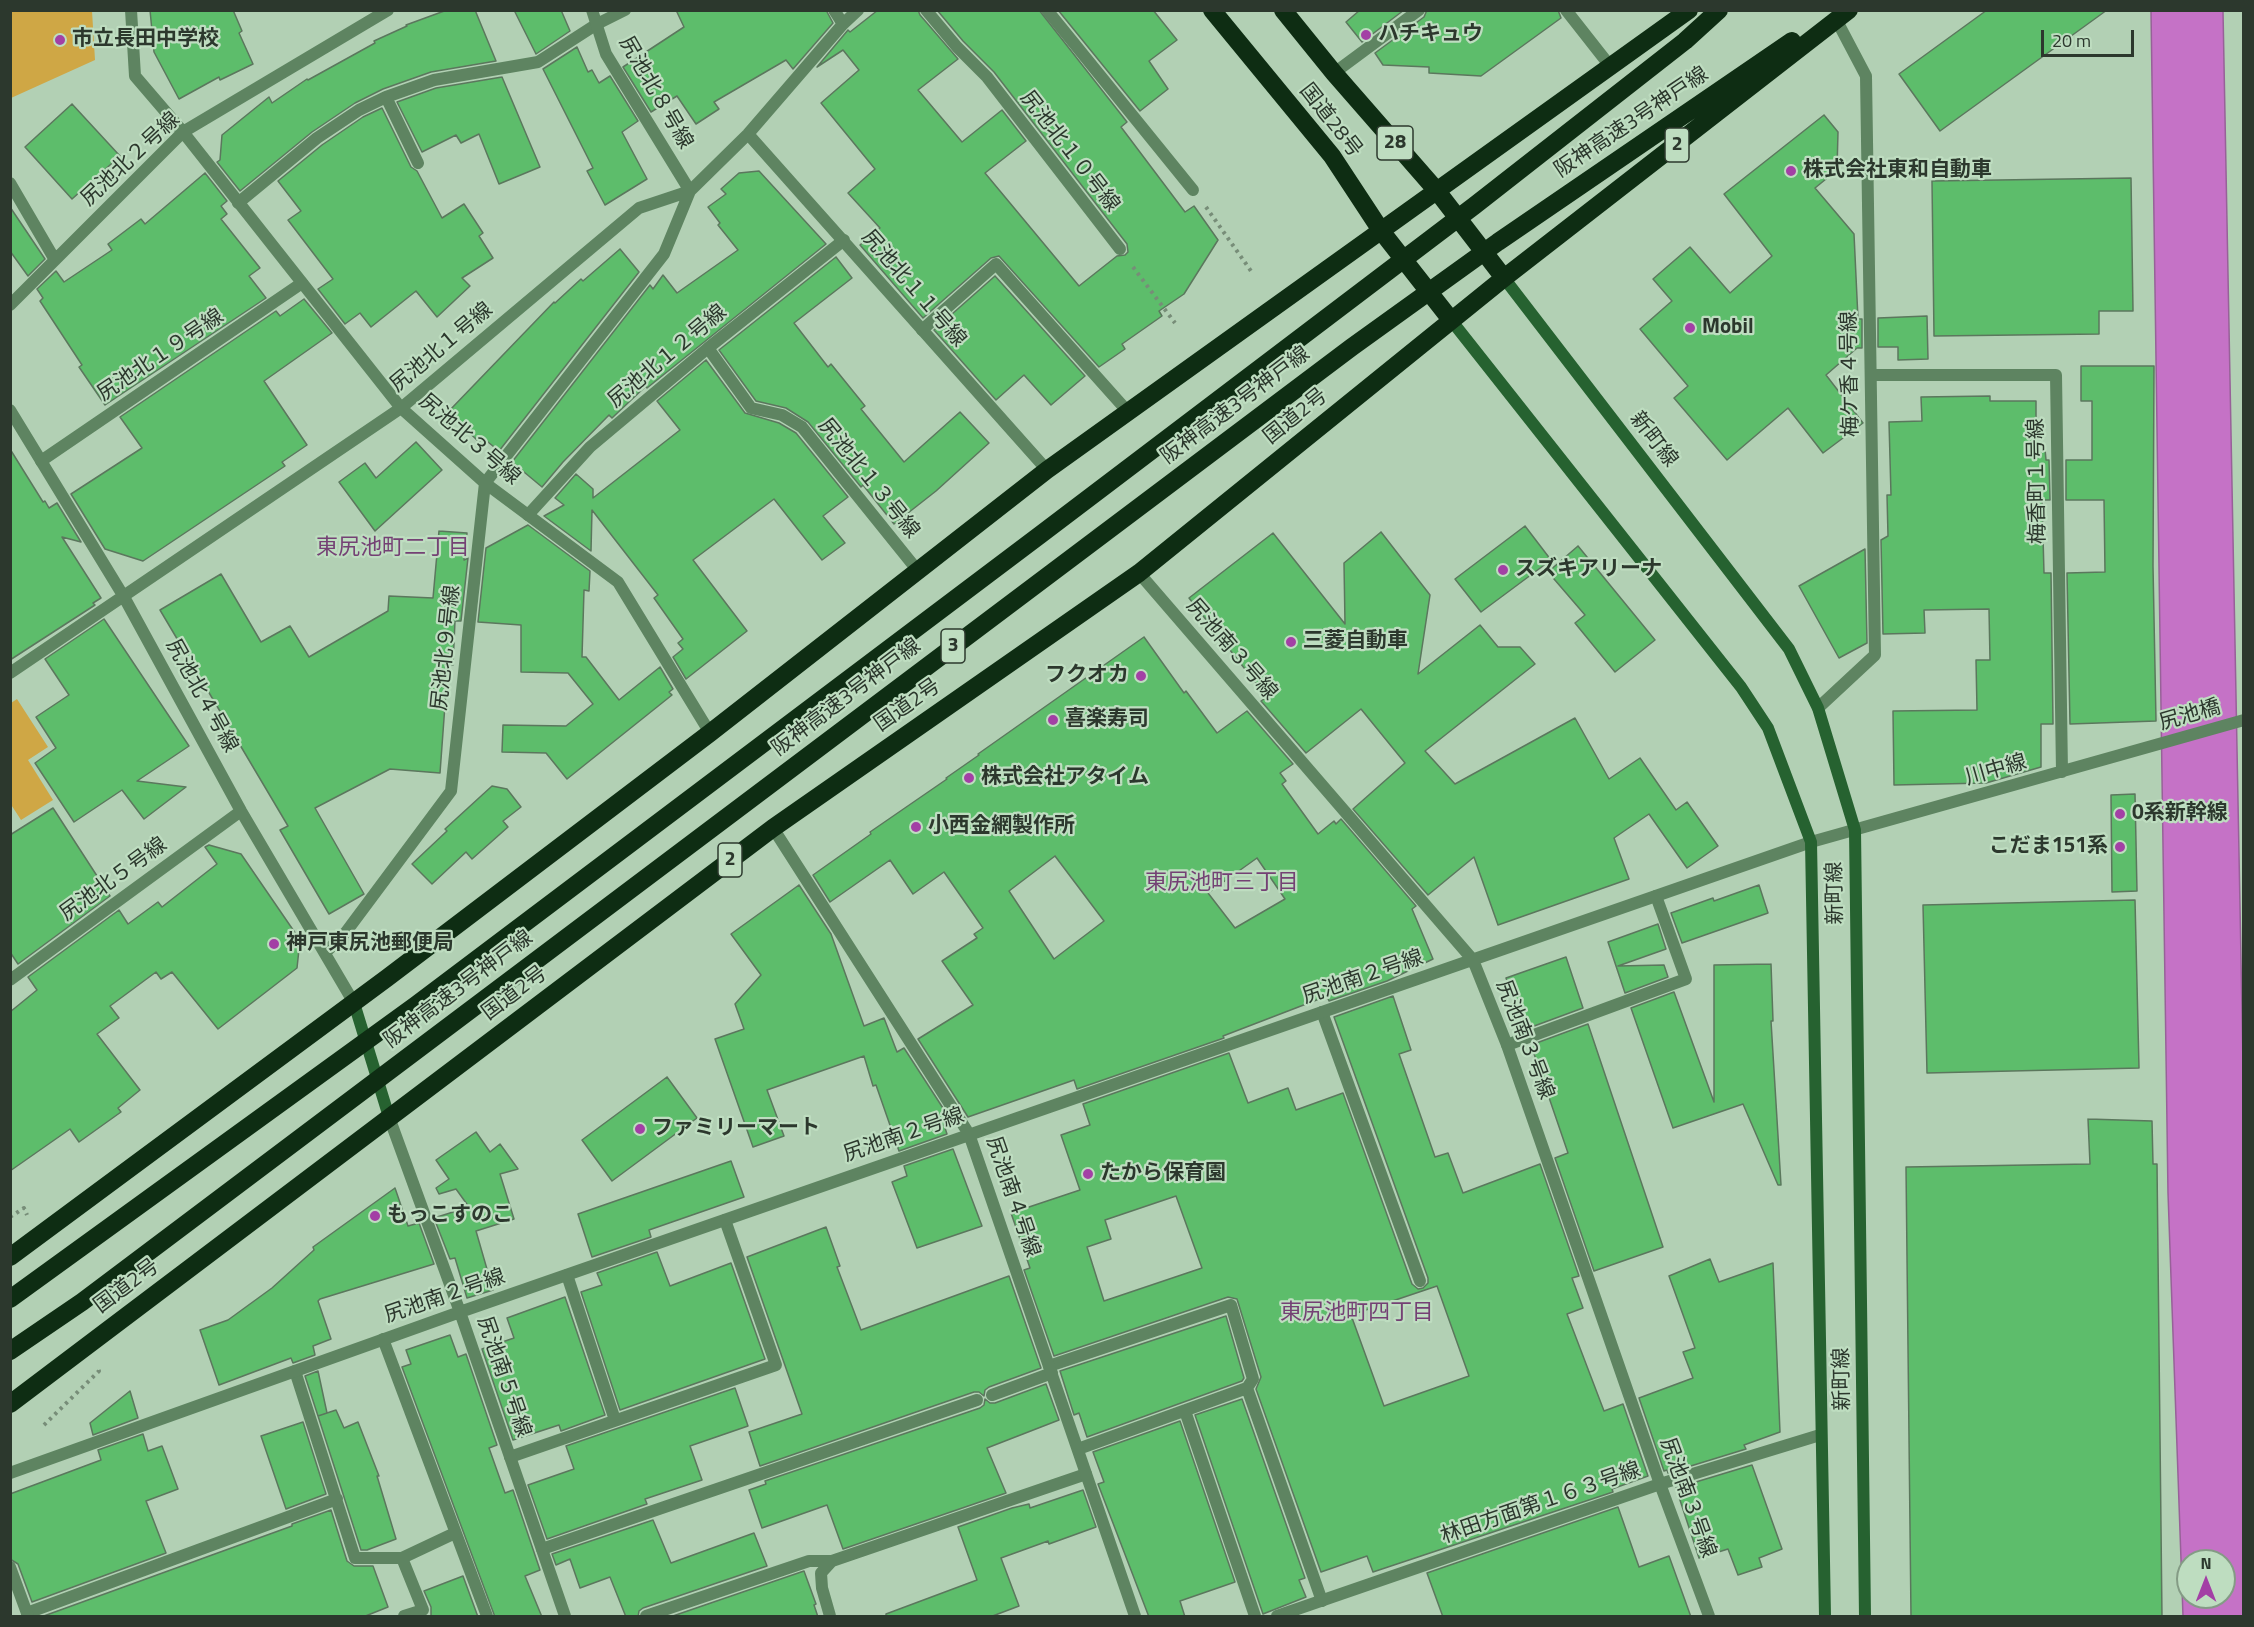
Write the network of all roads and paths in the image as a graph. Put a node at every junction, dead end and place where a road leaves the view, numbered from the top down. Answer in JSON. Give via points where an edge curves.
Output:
{"nodes":[{"id":1,"x":131,"y":10,"type":"edge"},
{"id":2,"x":388,"y":10,"type":"edge"},
{"id":3,"x":592,"y":10,"type":"edge"},
{"id":4,"x":625,"y":10,"type":"edge"},
{"id":5,"x":834,"y":10,"type":"edge"},
{"id":6,"x":858,"y":10,"type":"edge"},
{"id":7,"x":926,"y":10,"type":"edge"},
{"id":8,"x":1047,"y":10,"type":"edge"},
{"id":9,"x":1212,"y":10,"type":"edge"},
{"id":10,"x":1283,"y":10,"type":"edge"},
{"id":11,"x":1419,"y":10,"type":"edge"},
{"id":12,"x":1566,"y":10,"type":"edge"},
{"id":13,"x":1689,"y":10,"type":"edge"},
{"id":14,"x":1719,"y":10,"type":"edge"},
{"id":15,"x":1842,"y":14,"type":"edge"},
{"id":16,"x":597,"y":24,"type":"junction"},
{"id":17,"x":843,"y":24,"type":"junction"},
{"id":18,"x":1610,"y":66,"type":"junction"},
{"id":19,"x":1334,"y":73,"type":"junction"},
{"id":20,"x":386,"y":97,"type":"junction"},
{"id":21,"x":183,"y":132,"type":"junction"},
{"id":22,"x":748,"y":134,"type":"junction"},
{"id":23,"x":418,"y":164,"type":"dead end"},
{"id":24,"x":10,"y":183,"type":"edge"},
{"id":25,"x":1193,"y":190,"type":"joint"},
{"id":26,"x":690,"y":191,"type":"junction"},
{"id":27,"x":1437,"y":191,"type":"junction"},
{"id":28,"x":238,"y":203,"type":"junction"},
{"id":29,"x":1382,"y":232,"type":"junction"},
{"id":30,"x":843,"y":240,"type":"junction"},
{"id":31,"x":1120,"y":249,"type":"joint"},
{"id":32,"x":55,"y":260,"type":"junction"},
{"id":33,"x":1251,"y":271,"type":"dead end"},
{"id":34,"x":1504,"y":278,"type":"junction"},
{"id":35,"x":302,"y":283,"type":"junction"},
{"id":36,"x":10,"y":305,"type":"edge"},
{"id":37,"x":1451,"y":320,"type":"junction"},
{"id":38,"x":1175,"y":323,"type":"dead end"},
{"id":39,"x":922,"y":330,"type":"junction"},
{"id":40,"x":708,"y":348,"type":"junction"},
{"id":41,"x":1871,"y":375,"type":"junction"},
{"id":42,"x":401,"y":408,"type":"junction"},
{"id":43,"x":10,"y":410,"type":"edge"},
{"id":44,"x":1129,"y":413,"type":"junction"},
{"id":45,"x":42,"y":461,"type":"junction"},
{"id":46,"x":1047,"y":471,"type":"junction"},
{"id":47,"x":485,"y":483,"type":"junction"},
{"id":48,"x":528,"y":515,"type":"junction"},
{"id":49,"x":918,"y":571,"type":"junction"},
{"id":50,"x":1138,"y":573,"type":"junction"},
{"id":51,"x":124,"y":597,"type":"junction"},
{"id":52,"x":10,"y":673,"type":"edge"},
{"id":53,"x":1818,"y":708,"type":"junction"},
{"id":54,"x":2244,"y":720,"type":"edge"},
{"id":55,"x":710,"y":733,"type":"junction"},
{"id":56,"x":2146,"y":749,"type":"joint"},
{"id":57,"x":2062,"y":772,"type":"junction"},
{"id":58,"x":241,"y":811,"type":"junction"},
{"id":59,"x":773,"y":828,"type":"junction"},
{"id":60,"x":1855,"y":830,"type":"junction"},
{"id":61,"x":1811,"y":842,"type":"junction"},
{"id":62,"x":1656,"y":896,"type":"junction"},
{"id":63,"x":326,"y":954,"type":"junction"},
{"id":64,"x":1473,"y":960,"type":"junction"},
{"id":65,"x":10,"y":981,"type":"edge"},
{"id":66,"x":354,"y":1002,"type":"junction"},
{"id":67,"x":1322,"y":1012,"type":"junction"},
{"id":68,"x":1507,"y":1045,"type":"junction"},
{"id":69,"x":388,"y":1117,"type":"junction"},
{"id":70,"x":969,"y":1134,"type":"junction"},
{"id":71,"x":24,"y":1208,"type":"dead end"},
{"id":72,"x":10,"y":1217,"type":"edge"},
{"id":73,"x":724,"y":1220,"type":"junction"},
{"id":74,"x":10,"y":1257,"type":"edge"},
{"id":75,"x":65,"y":1260,"type":"junction"},
{"id":76,"x":567,"y":1275,"type":"junction"},
{"id":77,"x":1420,"y":1281,"type":"dead end"},
{"id":78,"x":10,"y":1294,"type":"edge"},
{"id":79,"x":10,"y":1299,"type":"edge"},
{"id":80,"x":460,"y":1312,"type":"junction"},
{"id":81,"x":383,"y":1340,"type":"junction"},
{"id":82,"x":10,"y":1351,"type":"edge"},
{"id":83,"x":1050,"y":1369,"type":"junction"},
{"id":84,"x":99,"y":1371,"type":"dead end"},
{"id":85,"x":295,"y":1371,"type":"junction"},
{"id":86,"x":1247,"y":1389,"type":"junction"},
{"id":87,"x":992,"y":1395,"type":"dead end"},
{"id":88,"x":977,"y":1400,"type":"dead end"},
{"id":89,"x":10,"y":1404,"type":"edge"},
{"id":90,"x":1185,"y":1411,"type":"junction"},
{"id":91,"x":615,"y":1420,"type":"junction"},
{"id":92,"x":44,"y":1425,"type":"dead end"},
{"id":93,"x":1820,"y":1435,"type":"junction"},
{"id":94,"x":1078,"y":1449,"type":"junction"},
{"id":95,"x":510,"y":1457,"type":"junction"},
{"id":96,"x":10,"y":1473,"type":"edge"},
{"id":97,"x":1086,"y":1474,"type":"junction"},
{"id":98,"x":1660,"y":1484,"type":"junction"},
{"id":99,"x":337,"y":1499,"type":"junction"},
{"id":100,"x":456,"y":1533,"type":"junction"},
{"id":101,"x":542,"y":1550,"type":"junction"},
{"id":102,"x":402,"y":1558,"type":"junction"},
{"id":103,"x":832,"y":1561,"type":"junction"},
{"id":104,"x":10,"y":1567,"type":"edge"},
{"id":105,"x":1322,"y":1601,"type":"junction"},
{"id":106,"x":27,"y":1615,"type":"edge"},
{"id":107,"x":404,"y":1617,"type":"edge"},
{"id":108,"x":487,"y":1617,"type":"edge"},
{"id":109,"x":565,"y":1617,"type":"edge"},
{"id":110,"x":646,"y":1617,"type":"edge"},
{"id":111,"x":830,"y":1617,"type":"edge"},
{"id":112,"x":1135,"y":1617,"type":"edge"},
{"id":113,"x":1255,"y":1617,"type":"edge"},
{"id":114,"x":1277,"y":1617,"type":"edge"},
{"id":115,"x":1709,"y":1617,"type":"edge"},
{"id":116,"x":1825,"y":1617,"type":"edge"},
{"id":117,"x":1865,"y":1617,"type":"edge"}],
"edges":[{"from":1,"to":21,"type":"street","name":"尻池北３号線","via":[[135,76]]},
{"from":2,"to":21,"type":"street","name":"尻池北２号線"},
{"from":3,"to":16,"type":"street","name":"尻池北８号線"},
{"from":4,"to":16,"type":"street"},
{"from":5,"to":17,"type":"street"},
{"from":6,"to":17,"type":"street","name":"尻池北１号線"},
{"from":7,"to":31,"type":"street","name":"尻池北１０号線","via":[[987,77]]},
{"from":8,"to":25,"type":"street"},
{"from":9,"to":29,"type":"highway","name":"国道28号","via":[[1332,156]]},
{"from":10,"to":19,"type":"highway","name":"国道28号","number":"28"},
{"from":11,"to":19,"type":"street"},
{"from":12,"to":18,"type":"street"},
{"from":13,"to":18,"type":"highway"},
{"from":14,"to":75,"type":"highway","name":"阪神高速3号神戸線","number":"3","via":[[1474,206],[1041,535],[416,1005]]},
{"from":15,"to":34,"type":"highway","name":"国道2号","number":"2"},
{"from":15,"to":41,"type":"street","name":"梅ケ香４号線","via":[[1866,76]]},
{"from":15,"to":82,"type":"highway","name":"阪神高速3号神戸線","number":"3","via":[[1498,242],[1352,347],[82,1302]]},
{"from":16,"to":20,"type":"street","via":[[538,62],[434,80]]},
{"from":16,"to":26,"type":"street","name":"尻池北８号線","via":[[606,54]]},
{"from":17,"to":22,"type":"street","name":"尻池北１号線"},
{"from":18,"to":27,"type":"highway"},
{"from":19,"to":27,"type":"highway","name":"国道28号","number":"28"},
{"from":20,"to":23,"type":"street"},
{"from":20,"to":28,"type":"street","via":[[317,138]]},
{"from":21,"to":28,"type":"street","name":"尻池北３号線"},
{"from":21,"to":32,"type":"street","name":"尻池北２号線"},
{"from":22,"to":26,"type":"street","name":"尻池北１号線"},
{"from":22,"to":30,"type":"street","name":"尻池北１１号線"},
{"from":24,"to":32,"type":"street"},
{"from":25,"to":33,"type":"path"},
{"from":26,"to":42,"type":"street","name":"尻池北１号線","via":[[639,208]]},
{"from":26,"to":47,"type":"street","via":[[664,254]]},
{"from":27,"to":29,"type":"highway"},
{"from":27,"to":34,"type":"highway","name":"国道28号","number":"28"},
{"from":28,"to":35,"type":"street","name":"尻池北３号線"},
{"from":29,"to":37,"type":"highway","name":"国道28号"},
{"from":29,"to":44,"type":"highway"},
{"from":30,"to":39,"type":"street","name":"尻池北１１号線"},
{"from":30,"to":40,"type":"street","name":"尻池北１２号線"},
{"from":31,"to":38,"type":"path"},
{"from":32,"to":36,"type":"street","name":"尻池北２号線"},
{"from":34,"to":37,"type":"highway","name":"国道2号","number":"2"},
{"from":34,"to":53,"type":"street","name":"新町線","via":[[1789,649]]},
{"from":35,"to":42,"type":"street","name":"尻池北３号線"},
{"from":35,"to":45,"type":"street","name":"尻池北１９号線"},
{"from":37,"to":50,"type":"highway","name":"国道2号","number":"2"},
{"from":37,"to":61,"type":"street","name":"新町線","via":[[1741,687],[1768,729]]},
{"from":39,"to":44,"type":"street","via":[[996,264]]},
{"from":39,"to":46,"type":"street","name":"尻池北１１号線"},
{"from":40,"to":48,"type":"street","name":"尻池北１２号線","via":[[590,447]]},
{"from":40,"to":49,"type":"street","name":"尻池北１３号線","via":[[751,408],[782,415],[802,427]]},
{"from":41,"to":53,"type":"street","name":"梅ケ香４号線","via":[[1875,655]]},
{"from":41,"to":57,"type":"street","name":"梅香町１号線","via":[[2056,375]]},
{"from":42,"to":47,"type":"street","name":"尻池北３号線"},
{"from":42,"to":51,"type":"street","name":"尻池北１号線"},
{"from":43,"to":45,"type":"street","name":"尻池北４号線"},
{"from":44,"to":46,"type":"highway"},
{"from":45,"to":51,"type":"street","name":"尻池北４号線"},
{"from":46,"to":49,"type":"highway"},
{"from":47,"to":48,"type":"street","name":"尻池北３号線"},
{"from":47,"to":63,"type":"street","name":"尻池北９号線","via":[[451,791]]},
{"from":48,"to":55,"type":"street","name":"尻池北３号線","via":[[618,582]]},
{"from":49,"to":55,"type":"highway"},
{"from":50,"to":59,"type":"highway","name":"国道2号","number":"2"},
{"from":50,"to":64,"type":"street","name":"尻池南３号線"},
{"from":51,"to":52,"type":"street","name":"尻池北１号線"},
{"from":51,"to":58,"type":"street","name":"尻池北４号線"},
{"from":53,"to":60,"type":"street","name":"新町線"},
{"from":54,"to":56,"type":"street","name":"尻池橋"},
{"from":55,"to":66,"type":"highway"},
{"from":56,"to":57,"type":"street","name":"川中線"},
{"from":57,"to":60,"type":"street","name":"川中線"},
{"from":58,"to":63,"type":"street","name":"尻池北４号線"},
{"from":58,"to":65,"type":"street","name":"尻池北５号線"},
{"from":59,"to":69,"type":"highway","name":"国道2号","number":"2"},
{"from":59,"to":70,"type":"street","name":"尻池南４号線"},
{"from":60,"to":61,"type":"street","name":"川中線"},
{"from":60,"to":117,"type":"street","name":"新町線"},
{"from":61,"to":62,"type":"street","name":"尻池南２号線"},
{"from":61,"to":93,"type":"street","name":"新町線"},
{"from":62,"to":64,"type":"street","name":"尻池南２号線"},
{"from":62,"to":68,"type":"street","via":[[1686,979]]},
{"from":63,"to":66,"type":"street","name":"尻池北４号線"},
{"from":64,"to":67,"type":"street","name":"尻池南２号線"},
{"from":64,"to":68,"type":"street","name":"尻池南３号線"},
{"from":66,"to":69,"type":"street"},
{"from":66,"to":74,"type":"highway"},
{"from":67,"to":70,"type":"street","name":"尻池南２号線"},
{"from":67,"to":77,"type":"street"},
{"from":68,"to":98,"type":"street","name":"尻池南３号線"},
{"from":69,"to":80,"type":"street","name":"尻池南５号線"},
{"from":69,"to":89,"type":"highway","name":"国道2号","number":"2"},
{"from":70,"to":73,"type":"street","name":"尻池南２号線"},
{"from":70,"to":83,"type":"street","name":"尻池南４号線"},
{"from":71,"to":72,"type":"path"},
{"from":73,"to":76,"type":"street","name":"尻池南２号線"},
{"from":73,"to":91,"type":"street","via":[[776,1365]]},
{"from":75,"to":78,"type":"highway"},
{"from":75,"to":79,"type":"highway","name":"阪神高速3号神戸線","number":"3"},
{"from":76,"to":80,"type":"street","name":"尻池南２号線"},
{"from":76,"to":91,"type":"street"},
{"from":80,"to":81,"type":"street","name":"尻池南２号線"},
{"from":80,"to":95,"type":"street","name":"尻池南５号線"},
{"from":81,"to":85,"type":"street","name":"尻池南２号線"},
{"from":81,"to":100,"type":"street"},
{"from":83,"to":86,"type":"street","via":[[1231,1305],[1253,1379]]},
{"from":83,"to":87,"type":"street"},
{"from":83,"to":94,"type":"street","name":"尻池南４号線"},
{"from":84,"to":92,"type":"path"},
{"from":85,"to":96,"type":"street","name":"尻池南２号線"},
{"from":85,"to":99,"type":"street"},
{"from":86,"to":90,"type":"street"},
{"from":86,"to":105,"type":"street"},
{"from":88,"to":101,"type":"street"},
{"from":90,"to":94,"type":"street"},
{"from":90,"to":113,"type":"street"},
{"from":91,"to":95,"type":"street"},
{"from":93,"to":98,"type":"street","name":"林田方面第１６３号線"},
{"from":93,"to":116,"type":"street","name":"新町線"},
{"from":94,"to":97,"type":"street","name":"尻池南４号線"},
{"from":95,"to":101,"type":"street","name":"尻池南５号線"},
{"from":97,"to":103,"type":"street"},
{"from":97,"to":112,"type":"street","name":"尻池南４号線"},
{"from":98,"to":105,"type":"street","name":"林田方面第１６３号線"},
{"from":98,"to":115,"type":"street","name":"尻池南３号線"},
{"from":99,"to":102,"type":"street","via":[[355,1558]]},
{"from":99,"to":106,"type":"street"},
{"from":100,"to":102,"type":"street"},
{"from":100,"to":108,"type":"street"},
{"from":101,"to":109,"type":"street","name":"尻池南５号線"},
{"from":102,"to":107,"type":"street","via":[[423,1610]]},
{"from":103,"to":110,"type":"street","via":[[809,1561]]},
{"from":103,"to":111,"type":"street","via":[[821,1573]]},
{"from":104,"to":106,"type":"street"},
{"from":105,"to":114,"type":"street","name":"林田方面第１６３号線"}]}
